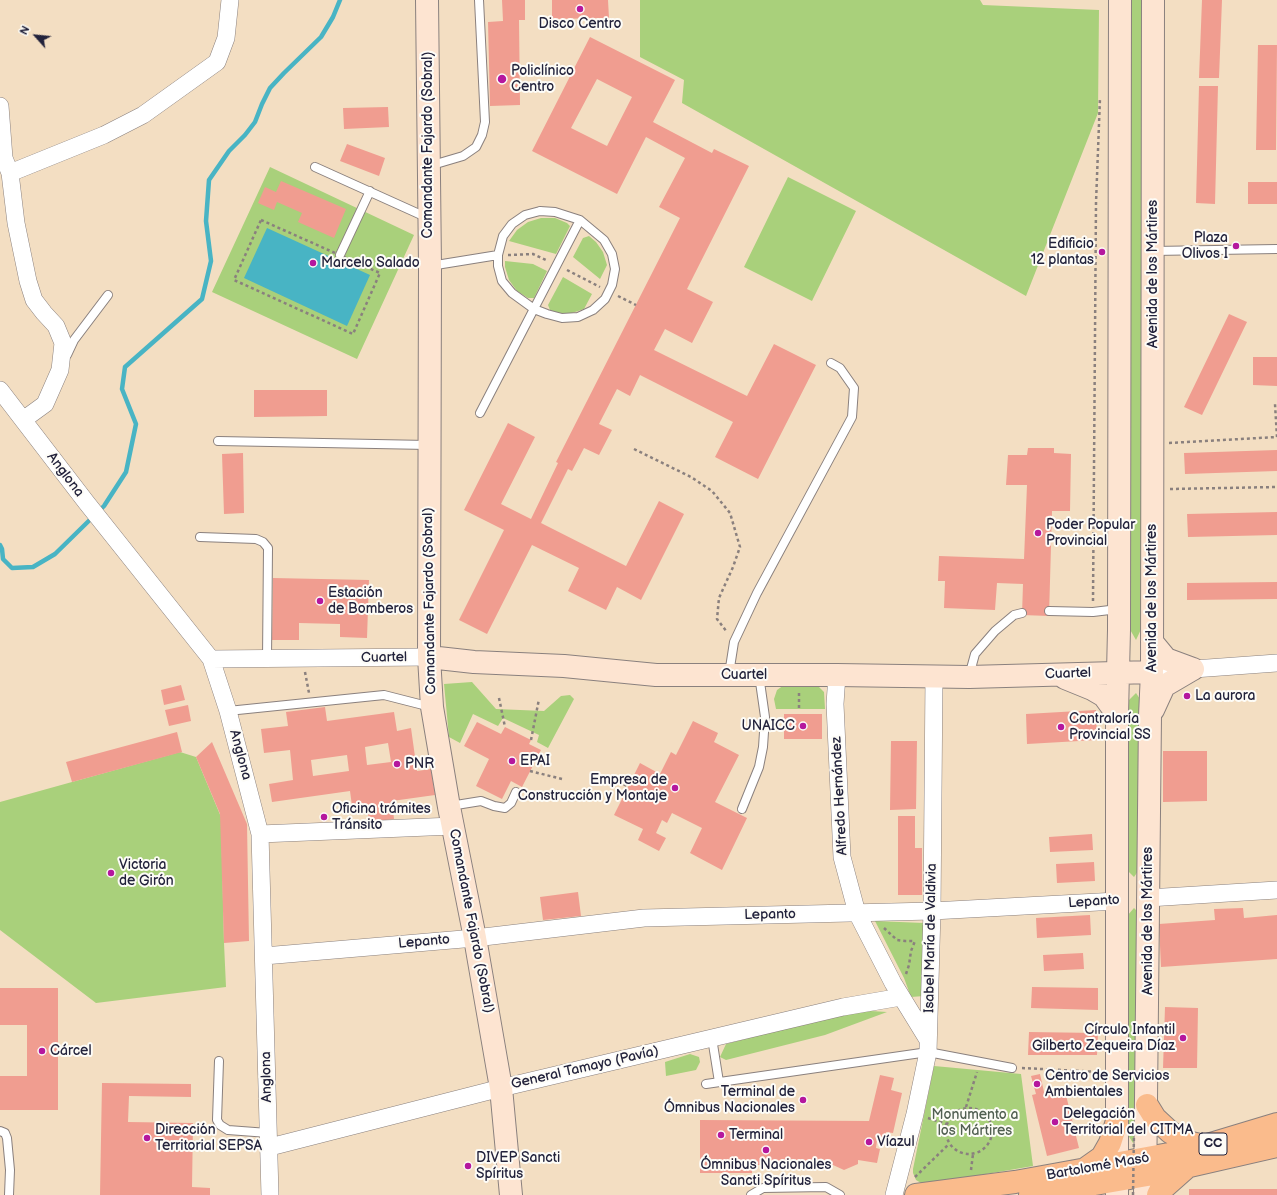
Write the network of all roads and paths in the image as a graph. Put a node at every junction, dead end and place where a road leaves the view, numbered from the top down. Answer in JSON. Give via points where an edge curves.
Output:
{"nodes":[{"id":1,"x":230,"y":0,"type":"edge"},
{"id":2,"x":427,"y":0,"type":"edge"},
{"id":3,"x":479,"y":0,"type":"edge"},
{"id":4,"x":1120,"y":0,"type":"edge"},
{"id":5,"x":1153,"y":0,"type":"edge"},
{"id":6,"x":1100,"y":94,"type":"dead end"},
{"id":7,"x":0,"y":106,"type":"edge"},
{"id":8,"x":315,"y":167,"type":"dead end"},
{"id":9,"x":429,"y":167,"type":"junction"},
{"id":10,"x":10,"y":173,"type":"junction"},
{"id":11,"x":370,"y":191,"type":"junction"},
{"id":12,"x":428,"y":218,"type":"junction"},
{"id":13,"x":580,"y":220,"type":"junction"},
{"id":14,"x":1277,"y":249,"type":"edge"},
{"id":15,"x":1153,"y":251,"type":"junction"},
{"id":16,"x":340,"y":255,"type":"junction"},
{"id":17,"x":498,"y":255,"type":"junction"},
{"id":18,"x":557,"y":265,"type":"junction"},
{"id":19,"x":430,"y":266,"type":"junction"},
{"id":20,"x":609,"y":291,"type":"junction"},
{"id":21,"x":108,"y":295,"type":"dead end"},
{"id":22,"x":636,"y":305,"type":"dead end"},
{"id":23,"x":534,"y":309,"type":"junction"},
{"id":24,"x":831,"y":363,"type":"dead end"},
{"id":25,"x":60,"y":370,"type":"junction"},
{"id":26,"x":0,"y":390,"type":"edge"},
{"id":27,"x":1277,"y":404,"type":"edge"},
{"id":28,"x":480,"y":413,"type":"dead end"},
{"id":29,"x":23,"y":420,"type":"junction"},
{"id":30,"x":218,"y":441,"type":"dead end"},
{"id":31,"x":1152,"y":444,"type":"junction"},
{"id":32,"x":429,"y":445,"type":"junction"},
{"id":33,"x":634,"y":450,"type":"dead end"},
{"id":34,"x":1277,"y":487,"type":"edge"},
{"id":35,"x":1170,"y":489,"type":"dead end"},
{"id":36,"x":200,"y":537,"type":"dead end"},
{"id":37,"x":1049,"y":611,"type":"dead end"},
{"id":38,"x":1093,"y":612,"type":"junction"},
{"id":39,"x":1022,"y":613,"type":"dead end"},
{"id":40,"x":1119,"y":619,"type":"junction"},
{"id":41,"x":734,"y":642,"type":"junction"},
{"id":42,"x":1152,"y":642,"type":"junction"},
{"id":43,"x":429,"y":657,"type":"junction"},
{"id":44,"x":210,"y":659,"type":"junction"},
{"id":45,"x":267,"y":659,"type":"junction"},
{"id":46,"x":303,"y":659,"type":"junction"},
{"id":47,"x":1277,"y":662,"type":"edge"},
{"id":48,"x":1193,"y":669,"type":"junction"},
{"id":49,"x":1152,"y":672,"type":"junction"},
{"id":50,"x":1117,"y":673,"type":"junction"},
{"id":51,"x":1056,"y":674,"type":"junction"},
{"id":52,"x":729,"y":675,"type":"junction"},
{"id":53,"x":759,"y":675,"type":"junction"},
{"id":54,"x":837,"y":675,"type":"junction"},
{"id":55,"x":934,"y":677,"type":"junction"},
{"id":56,"x":969,"y":677,"type":"junction"},
{"id":57,"x":499,"y":698,"type":"dead end"},
{"id":58,"x":539,"y":699,"type":"dead end"},
{"id":59,"x":311,"y":703,"type":"junction"},
{"id":60,"x":432,"y":707,"type":"junction"},
{"id":61,"x":228,"y":711,"type":"junction"},
{"id":62,"x":1117,"y":714,"type":"junction"},
{"id":63,"x":1150,"y":716,"type":"junction"},
{"id":64,"x":505,"y":727,"type":"dead end"},
{"id":65,"x":531,"y":740,"type":"dead end"},
{"id":66,"x":530,"y":771,"type":"dead end"},
{"id":67,"x":562,"y":779,"type":"dead end"},
{"id":68,"x":613,"y":779,"type":"dead end"},
{"id":69,"x":627,"y":786,"type":"dead end"},
{"id":70,"x":516,"y":792,"type":"dead end"},
{"id":71,"x":742,"y":809,"type":"dead end"},
{"id":72,"x":451,"y":816,"type":"junction"},
{"id":73,"x":260,"y":834,"type":"junction"},
{"id":74,"x":1277,"y":890,"type":"edge"},
{"id":75,"x":1148,"y":898,"type":"junction"},
{"id":76,"x":1117,"y":901,"type":"junction"},
{"id":77,"x":932,"y":911,"type":"junction"},
{"id":78,"x":857,"y":913,"type":"junction"},
{"id":79,"x":475,"y":938,"type":"junction"},
{"id":80,"x":931,"y":946,"type":"junction"},
{"id":81,"x":264,"y":956,"type":"junction"},
{"id":82,"x":897,"y":990,"type":"junction"},
{"id":83,"x":712,"y":1038,"type":"junction"},
{"id":84,"x":928,"y":1046,"type":"junction"},
{"id":85,"x":218,"y":1062,"type":"dead end"},
{"id":86,"x":981,"y":1062,"type":"junction"},
{"id":87,"x":1012,"y":1068,"type":"joint"},
{"id":88,"x":1117,"y":1073,"type":"junction"},
{"id":89,"x":719,"y":1082,"type":"junction"},
{"id":90,"x":706,"y":1084,"type":"dead end"},
{"id":91,"x":501,"y":1088,"type":"junction"},
{"id":92,"x":1147,"y":1105,"type":"junction"},
{"id":93,"x":966,"y":1107,"type":"junction"},
{"id":94,"x":1277,"y":1124,"type":"edge"},
{"id":95,"x":1125,"y":1126,"type":"junction"},
{"id":96,"x":0,"y":1130,"type":"edge"},
{"id":97,"x":269,"y":1140,"type":"junction"},
{"id":98,"x":950,"y":1144,"type":"junction"},
{"id":99,"x":1204,"y":1146,"type":"junction"},
{"id":100,"x":1277,"y":1146,"type":"edge"},
{"id":101,"x":1190,"y":1165,"type":"junction"},
{"id":102,"x":1085,"y":1169,"type":"junction"},
{"id":103,"x":1146,"y":1176,"type":"edge"},
{"id":104,"x":1117,"y":1179,"type":"edge"},
{"id":105,"x":914,"y":1187,"type":"edge"},
{"id":106,"x":1063,"y":1193,"type":"edge"},
{"id":107,"x":9,"y":1195,"type":"edge"},
{"id":108,"x":270,"y":1195,"type":"edge"},
{"id":109,"x":511,"y":1195,"type":"edge"},
{"id":110,"x":751,"y":1195,"type":"edge"},
{"id":111,"x":840,"y":1195,"type":"edge"},
{"id":112,"x":894,"y":1195,"type":"edge"},
{"id":113,"x":1030,"y":1195,"type":"edge"},
{"id":114,"x":1134,"y":1195,"type":"edge"},
{"id":115,"x":1158,"y":1195,"type":"edge"}],
"edges":[{"from":1,"to":10,"type":"street","via":[[226,38],[217,62],[143,115],[104,135]]},
{"from":2,"to":9,"type":"main road","name":"Comandante Fajardo (Sobral)"},
{"from":3,"to":9,"type":"lane","via":[[485,122],[482,135],[476,147],[463,156]]},
{"from":4,"to":40,"type":"main road"},
{"from":5,"to":15,"type":"main road","name":"Avenida de los Mártires"},
{"from":6,"to":38,"type":"path","via":[[1096,203]]},
{"from":7,"to":10,"type":"street","via":[[4,158]]},
{"from":8,"to":11,"type":"lane"},
{"from":9,"to":12,"type":"main road","name":"Comandante Fajardo (Sobral)"},
{"from":10,"to":25,"type":"street","via":[[16,223],[28,281],[34,300],[56,326],[63,343]]},
{"from":11,"to":12,"type":"lane"},
{"from":11,"to":16,"type":"lane"},
{"from":12,"to":19,"type":"main road","name":"Comandante Fajardo (Sobral)"},
{"from":13,"to":17,"type":"lane","via":[[556,212],[540,211],[525,215],[512,224],[503,236]]},
{"from":13,"to":18,"type":"lane"},
{"from":13,"to":20,"type":"lane","via":[[604,240],[612,254],[615,269]]},
{"from":14,"to":15,"type":"lane"},
{"from":15,"to":31,"type":"main road","name":"Avenida de los Mártires"},
{"from":16,"to":16,"type":"path","via":[[261,220],[234,280],[353,334],[380,273]]},
{"from":17,"to":18,"type":"path","via":[[533,254]]},
{"from":17,"to":19,"type":"lane"},
{"from":17,"to":23,"type":"lane","via":[[502,281],[512,293]]},
{"from":18,"to":20,"type":"path"},
{"from":18,"to":23,"type":"lane"},
{"from":19,"to":32,"type":"main road","name":"Comandante Fajardo (Sobral)"},
{"from":20,"to":22,"type":"path"},
{"from":20,"to":23,"type":"lane","via":[[605,299],[593,310],[578,317],[562,318]]},
{"from":21,"to":25,"type":"lane","via":[[74,340]]},
{"from":23,"to":28,"type":"lane"},
{"from":24,"to":41,"type":"lane","via":[[840,368],[854,388],[852,417],[757,593]]},
{"from":25,"to":29,"type":"street","via":[[45,404]]},
{"from":26,"to":29,"type":"street","name":"Anglona"},
{"from":27,"to":31,"type":"path","via":[[1277,437]]},
{"from":29,"to":44,"type":"street","name":"Anglona"},
{"from":30,"to":32,"type":"lane"},
{"from":31,"to":42,"type":"main road","name":"Avenida de los Mártires"},
{"from":32,"to":43,"type":"main road","name":"Comandante Fajardo (Sobral)"},
{"from":33,"to":41,"type":"path","via":[[691,477],[712,491],[730,513],[740,547],[719,598],[717,619]]},
{"from":34,"to":35,"type":"path"},
{"from":36,"to":45,"type":"lane","via":[[256,539],[266,544]]},
{"from":37,"to":38,"type":"lane"},
{"from":38,"to":40,"type":"lane"},
{"from":39,"to":56,"type":"lane","via":[[1014,615],[995,631],[975,654]]},
{"from":40,"to":50,"type":"main road"},
{"from":40,"to":51,"type":"main road","via":[[1107,652],[1095,663]]},
{"from":41,"to":52,"type":"lane"},
{"from":42,"to":48,"type":"main road","via":[[1166,659]]},
{"from":42,"to":49,"type":"main road","name":"Avenida de los Mártires"},
{"from":43,"to":46,"type":"street","name":"Cuartel"},
{"from":43,"to":52,"type":"main road","name":"Cuartel","via":[[656,675]]},
{"from":43,"to":60,"type":"main road","name":"Comandante Fajardo (Sobral)"},
{"from":44,"to":45,"type":"street","name":"Cuartel"},
{"from":44,"to":61,"type":"street","name":"Anglona"},
{"from":45,"to":46,"type":"street","name":"Cuartel"},
{"from":46,"to":59,"type":"path"},
{"from":47,"to":48,"type":"street","name":"Cuartel"},
{"from":48,"to":49,"type":"street","name":"Cuartel"},
{"from":48,"to":63,"type":"main road","via":[[1164,686]]},
{"from":49,"to":50,"type":"main road","name":"Cuartel"},
{"from":49,"to":63,"type":"main road","name":"Avenida de los Mártires"},
{"from":50,"to":51,"type":"main road","name":"Cuartel"},
{"from":50,"to":62,"type":"main road"},
{"from":51,"to":56,"type":"main road","name":"Cuartel"},
{"from":51,"to":62,"type":"main road","via":[[1104,696]]},
{"from":52,"to":53,"type":"main road","name":"Cuartel"},
{"from":53,"to":54,"type":"main road","name":"Cuartel"},
{"from":53,"to":71,"type":"lane","via":[[765,717],[763,747]]},
{"from":54,"to":55,"type":"main road","name":"Cuartel"},
{"from":54,"to":78,"type":"street","name":"Alfredo Hernández","via":[[835,704],[842,857]]},
{"from":55,"to":56,"type":"main road","name":"Cuartel"},
{"from":55,"to":77,"type":"street","name":"Isabel María de Valdivia"},
{"from":57,"to":64,"type":"path"},
{"from":58,"to":65,"type":"path"},
{"from":59,"to":60,"type":"lane","via":[[384,695]]},
{"from":59,"to":61,"type":"lane"},
{"from":60,"to":72,"type":"main road","name":"Comandante Fajardo (Sobral)"},
{"from":61,"to":73,"type":"street","name":"Anglona"},
{"from":62,"to":76,"type":"main road"},
{"from":63,"to":75,"type":"main road","name":"Avenida de los Mártires"},
{"from":66,"to":67,"type":"path"},
{"from":68,"to":69,"type":"path"},
{"from":70,"to":72,"type":"lane","via":[[506,808],[481,801]]},
{"from":72,"to":73,"type":"street"},
{"from":72,"to":79,"type":"main road","name":"Comandante Fajardo (Sobral)"},
{"from":73,"to":81,"type":"street","name":"Anglona"},
{"from":74,"to":75,"type":"street","name":"Lepanto"},
{"from":75,"to":76,"type":"main road","name":"Lepanto"},
{"from":75,"to":92,"type":"main road","name":"Avenida de los Mártires"},
{"from":76,"to":77,"type":"street","name":"Lepanto"},
{"from":76,"to":88,"type":"main road"},
{"from":77,"to":78,"type":"street","name":"Lepanto"},
{"from":77,"to":80,"type":"street","name":"Isabel María de Valdivia"},
{"from":78,"to":79,"type":"street","name":"Lepanto","via":[[644,918]]},
{"from":78,"to":82,"type":"street","name":"Alfredo Hernández"},
{"from":79,"to":81,"type":"street","name":"Lepanto"},
{"from":79,"to":91,"type":"main road","name":"Comandante Fajardo (Sobral)"},
{"from":80,"to":82,"type":"path","via":[[923,936],[914,941],[910,965]]},
{"from":80,"to":84,"type":"street","name":"Isabel María de Valdivia"},
{"from":81,"to":97,"type":"street","name":"Anglona"},
{"from":82,"to":83,"type":"street","name":"General Tamayo (Pavía)","via":[[843,1007]]},
{"from":82,"to":84,"type":"street","name":"Alfredo Hernández"},
{"from":83,"to":89,"type":"lane"},
{"from":83,"to":91,"type":"street","name":"General Tamayo (Pavía)"},
{"from":84,"to":86,"type":"lane"},
{"from":84,"to":89,"type":"lane"},
{"from":84,"to":112,"type":"street","name":"Isabel María de Valdivia"},
{"from":85,"to":97,"type":"lane","via":[[217,1120],[220,1126]]},
{"from":86,"to":87,"type":"lane"},
{"from":86,"to":93,"type":"path"},
{"from":87,"to":88,"type":"path"},
{"from":88,"to":95,"type":"main road"},
{"from":89,"to":90,"type":"lane"},
{"from":91,"to":97,"type":"street","name":"General Tamayo (Pavía)"},
{"from":91,"to":109,"type":"main road","name":"Comandante Fajardo (Sobral)"},
{"from":92,"to":99,"type":"main road","via":[[1155,1118],[1170,1132],[1187,1142]]},
{"from":92,"to":103,"type":"main road","name":"Avenida de los Mártires"},
{"from":93,"to":98,"type":"path","via":[[954,1112],[946,1124],[946,1138]]},
{"from":93,"to":98,"type":"path","via":[[974,1108],[988,1116],[992,1132],[990,1140],[980,1152],[973,1154],[960,1153]]},
{"from":94,"to":99,"type":"main road","name":"Bartolomé Masó","number":"CC"},
{"from":95,"to":102,"type":"main road","via":[[1102,1157]]},
{"from":95,"to":104,"type":"main road"},
{"from":95,"to":114,"type":"path","bridge":true},
{"from":96,"to":107,"type":"lane","via":[[7,1138]]},
{"from":97,"to":108,"type":"street","name":"Anglona"},
{"from":98,"to":105,"type":"path"},
{"from":99,"to":103,"type":"main road","name":"Bartolomé Masó","number":"CC"},
{"from":100,"to":101,"type":"main road","name":"Bartolomé Masó","number":"CC"},
{"from":101,"to":103,"type":"main road","name":"Bartolomé Masó","number":"CC"},
{"from":101,"to":115,"type":"main road"},
{"from":102,"to":104,"type":"main road","name":"Bartolomé Masó","number":"CC"},
{"from":102,"to":105,"type":"main road","name":"Bartolomé Masó","number":"CC","via":[[1015,1182]]},
{"from":103,"to":104,"type":"main road","number":"CC"},
{"from":104,"to":106,"type":"main road","name":"Bartolomé Masó","number":"CC"},
{"from":106,"to":113,"type":"main road","name":"Bartolomé Masó","number":"CC"},
{"from":110,"to":111,"type":"lane","via":[[763,1188],[826,1187]]}]}
